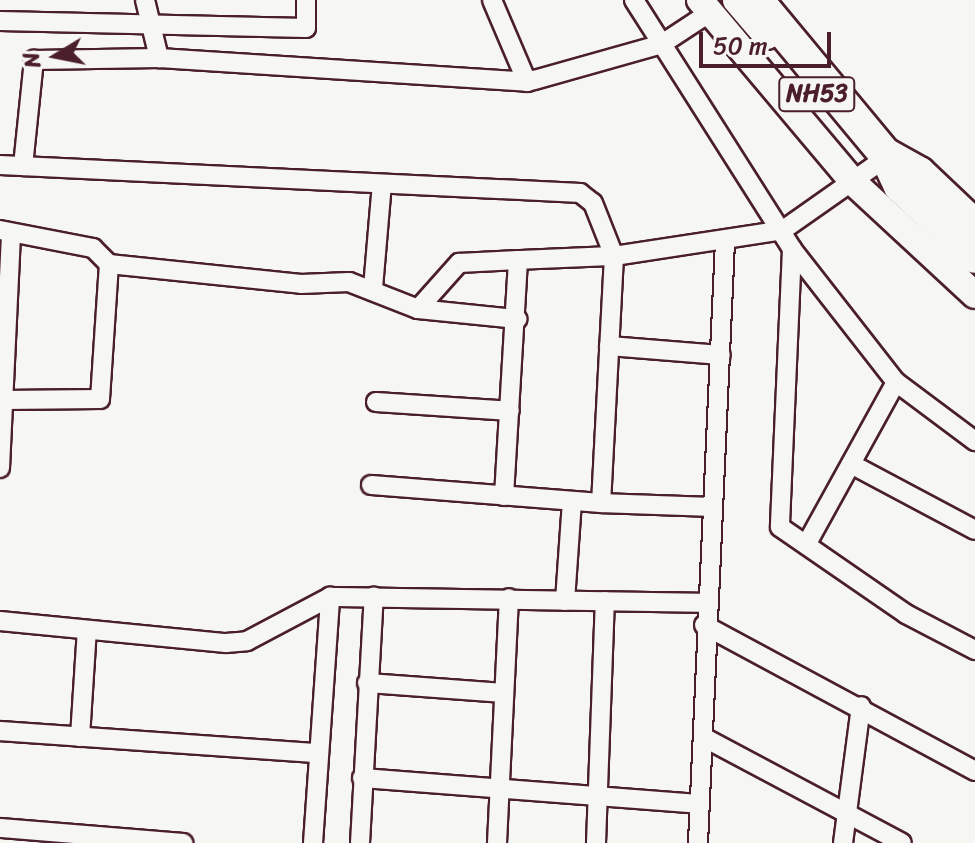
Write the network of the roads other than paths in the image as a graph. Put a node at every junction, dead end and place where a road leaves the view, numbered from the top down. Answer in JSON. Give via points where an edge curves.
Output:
{"nodes":[{"id":1,"x":145,"y":0,"type":"edge"},
{"id":2,"x":306,"y":0,"type":"edge"},
{"id":3,"x":492,"y":0,"type":"edge"},
{"id":4,"x":634,"y":0,"type":"edge"},
{"id":5,"x":737,"y":0,"type":"edge"},
{"id":6,"x":757,"y":0,"type":"edge"},
{"id":7,"x":773,"y":0,"type":"edge"},
{"id":8,"x":705,"y":7,"type":"edge"},
{"id":9,"x":0,"y":21,"type":"edge"},
{"id":10,"x":152,"y":24,"type":"junction"},
{"id":11,"x":662,"y":44,"type":"junction"},
{"id":12,"x":159,"y":58,"type":"junction"},
{"id":13,"x":527,"y":82,"type":"junction"},
{"id":14,"x":881,"y":159,"type":"junction"},
{"id":15,"x":0,"y":165,"type":"edge"},
{"id":16,"x":23,"y":166,"type":"junction"},
{"id":17,"x":909,"y":180,"type":"junction"},
{"id":18,"x":853,"y":182,"type":"junction"},
{"id":19,"x":382,"y":184,"type":"junction"},
{"id":20,"x":975,"y":226,"type":"edge"},
{"id":21,"x":783,"y":230,"type":"junction"},
{"id":22,"x":6,"y":231,"type":"edge"},
{"id":23,"x":725,"y":242,"type":"junction"},
{"id":24,"x":792,"y":249,"type":"junction"},
{"id":25,"x":614,"y":256,"type":"junction"},
{"id":26,"x":975,"y":257,"type":"edge"},
{"id":27,"x":518,"y":260,"type":"junction"},
{"id":28,"x":109,"y":264,"type":"junction"},
{"id":29,"x":373,"y":288,"type":"junction"},
{"id":30,"x":975,"y":295,"type":"edge"},
{"id":31,"x":418,"y":309,"type":"junction"},
{"id":32,"x":517,"y":319,"type":"junction"},
{"id":33,"x":609,"y":346,"type":"junction"},
{"id":34,"x":721,"y":355,"type":"junction"},
{"id":35,"x":896,"y":382,"type":"junction"},
{"id":36,"x":3,"y":389,"type":"edge"},
{"id":37,"x":376,"y":402,"type":"dead end"},
{"id":38,"x":510,"y":411,"type":"junction"},
{"id":39,"x":975,"y":441,"type":"edge"},
{"id":40,"x":851,"y":464,"type":"junction"},
{"id":41,"x":0,"y":468,"type":"edge"},
{"id":42,"x":371,"y":485,"type":"dead end"},
{"id":43,"x":504,"y":496,"type":"junction"},
{"id":44,"x":572,"y":501,"type":"junction"},
{"id":45,"x":601,"y":503,"type":"junction"},
{"id":46,"x":711,"y":507,"type":"junction"},
{"id":47,"x":975,"y":530,"type":"edge"},
{"id":48,"x":806,"y":545,"type":"junction"},
{"id":49,"x":374,"y":596,"type":"junction"},
{"id":50,"x":330,"y":597,"type":"junction"},
{"id":51,"x":509,"y":598,"type":"junction"},
{"id":52,"x":565,"y":601,"type":"junction"},
{"id":53,"x":605,"y":601,"type":"junction"},
{"id":54,"x":705,"y":603,"type":"junction"},
{"id":55,"x":0,"y":621,"type":"edge"},
{"id":56,"x":704,"y":625,"type":"junction"},
{"id":57,"x":87,"y":630,"type":"junction"},
{"id":58,"x":975,"y":650,"type":"edge"},
{"id":59,"x":367,"y":683,"type":"junction"},
{"id":60,"x":502,"y":693,"type":"junction"},
{"id":61,"x":861,"y":706,"type":"junction"},
{"id":62,"x":0,"y":731,"type":"edge"},
{"id":63,"x":80,"y":737,"type":"junction"},
{"id":64,"x":703,"y":737,"type":"junction"},
{"id":65,"x":316,"y":753,"type":"junction"},
{"id":66,"x":975,"y":771,"type":"edge"},
{"id":67,"x":362,"y":778,"type":"junction"},
{"id":68,"x":500,"y":788,"type":"junction"},
{"id":69,"x":599,"y":794,"type":"junction"},
{"id":70,"x":699,"y":804,"type":"junction"},
{"id":71,"x":846,"y":813,"type":"junction"},
{"id":72,"x":0,"y":828,"type":"edge"},
{"id":73,"x":890,"y":840,"type":"edge"},
{"id":74,"x":183,"y":843,"type":"edge"},
{"id":75,"x":313,"y":843,"type":"edge"},
{"id":76,"x":360,"y":843,"type":"edge"},
{"id":77,"x":497,"y":843,"type":"edge"},
{"id":78,"x":596,"y":843,"type":"edge"},
{"id":79,"x":698,"y":843,"type":"edge"},
{"id":80,"x":843,"y":843,"type":"edge"}],
"edges":[{"from":1,"to":10,"type":"street"},
{"from":2,"to":10,"type":"street","via":[[306,28]]},
{"from":3,"to":13,"type":"street"},
{"from":4,"to":11,"type":"street"},
{"from":5,"to":14,"type":"main road","number":"NH53"},
{"from":6,"to":14,"type":"highway"},
{"from":7,"to":17,"type":"main road","number":"NH53"},
{"from":8,"to":11,"type":"street"},
{"from":8,"to":18,"type":"street"},
{"from":9,"to":10,"type":"street"},
{"from":10,"to":12,"type":"street"},
{"from":11,"to":13,"type":"street"},
{"from":11,"to":21,"type":"street"},
{"from":12,"to":13,"type":"street"},
{"from":12,"to":16,"type":"street","via":[[34,60]]},
{"from":14,"to":17,"type":"highway"},
{"from":14,"to":18,"type":"street"},
{"from":15,"to":16,"type":"street"},
{"from":16,"to":19,"type":"street"},
{"from":17,"to":20,"type":"highway","number":"NH53"},
{"from":17,"to":26,"type":"highway","number":"NH53"},
{"from":18,"to":21,"type":"street"},
{"from":18,"to":30,"type":"street"},
{"from":19,"to":25,"type":"street","via":[[589,195]]},
{"from":19,"to":29,"type":"street"},
{"from":21,"to":23,"type":"street"},
{"from":21,"to":24,"type":"street"},
{"from":22,"to":28,"type":"street","via":[[93,248]]},
{"from":22,"to":36,"type":"street"},
{"from":23,"to":25,"type":"street"},
{"from":23,"to":34,"type":"street"},
{"from":24,"to":35,"type":"street"},
{"from":24,"to":48,"type":"street","via":[[780,527]]},
{"from":25,"to":27,"type":"street"},
{"from":25,"to":33,"type":"street"},
{"from":27,"to":31,"type":"street","via":[[459,263]]},
{"from":27,"to":32,"type":"street"},
{"from":28,"to":29,"type":"street"},
{"from":28,"to":36,"type":"street","via":[[100,399]]},
{"from":29,"to":31,"type":"street"},
{"from":31,"to":32,"type":"street"},
{"from":32,"to":38,"type":"street"},
{"from":33,"to":34,"type":"street"},
{"from":33,"to":45,"type":"street"},
{"from":34,"to":46,"type":"street"},
{"from":35,"to":39,"type":"street"},
{"from":35,"to":40,"type":"street"},
{"from":36,"to":41,"type":"street"},
{"from":37,"to":38,"type":"street"},
{"from":38,"to":43,"type":"street"},
{"from":40,"to":47,"type":"street"},
{"from":40,"to":48,"type":"street"},
{"from":42,"to":43,"type":"street"},
{"from":43,"to":44,"type":"street"},
{"from":44,"to":45,"type":"street"},
{"from":44,"to":52,"type":"street"},
{"from":45,"to":46,"type":"street"},
{"from":46,"to":54,"type":"street"},
{"from":48,"to":58,"type":"street","via":[[906,614]]},
{"from":49,"to":50,"type":"street"},
{"from":49,"to":51,"type":"street"},
{"from":49,"to":59,"type":"street"},
{"from":50,"to":57,"type":"street","via":[[247,641]]},
{"from":50,"to":65,"type":"street"},
{"from":51,"to":52,"type":"street"},
{"from":51,"to":60,"type":"street"},
{"from":52,"to":53,"type":"street"},
{"from":53,"to":54,"type":"street"},
{"from":53,"to":69,"type":"street"},
{"from":54,"to":56,"type":"street"},
{"from":55,"to":57,"type":"street"},
{"from":56,"to":61,"type":"street"},
{"from":56,"to":64,"type":"street"},
{"from":57,"to":63,"type":"street"},
{"from":59,"to":60,"type":"street"},
{"from":59,"to":67,"type":"street"},
{"from":60,"to":68,"type":"street"},
{"from":61,"to":66,"type":"street"},
{"from":61,"to":71,"type":"street"},
{"from":62,"to":63,"type":"street"},
{"from":63,"to":65,"type":"street"},
{"from":64,"to":70,"type":"street"},
{"from":64,"to":71,"type":"street"},
{"from":65,"to":75,"type":"street"},
{"from":67,"to":68,"type":"street"},
{"from":67,"to":76,"type":"street"},
{"from":68,"to":69,"type":"street"},
{"from":68,"to":77,"type":"street"},
{"from":69,"to":70,"type":"street"},
{"from":69,"to":78,"type":"street"},
{"from":70,"to":79,"type":"street"},
{"from":71,"to":73,"type":"street"},
{"from":71,"to":80,"type":"street"},
{"from":72,"to":74,"type":"street"}]}
